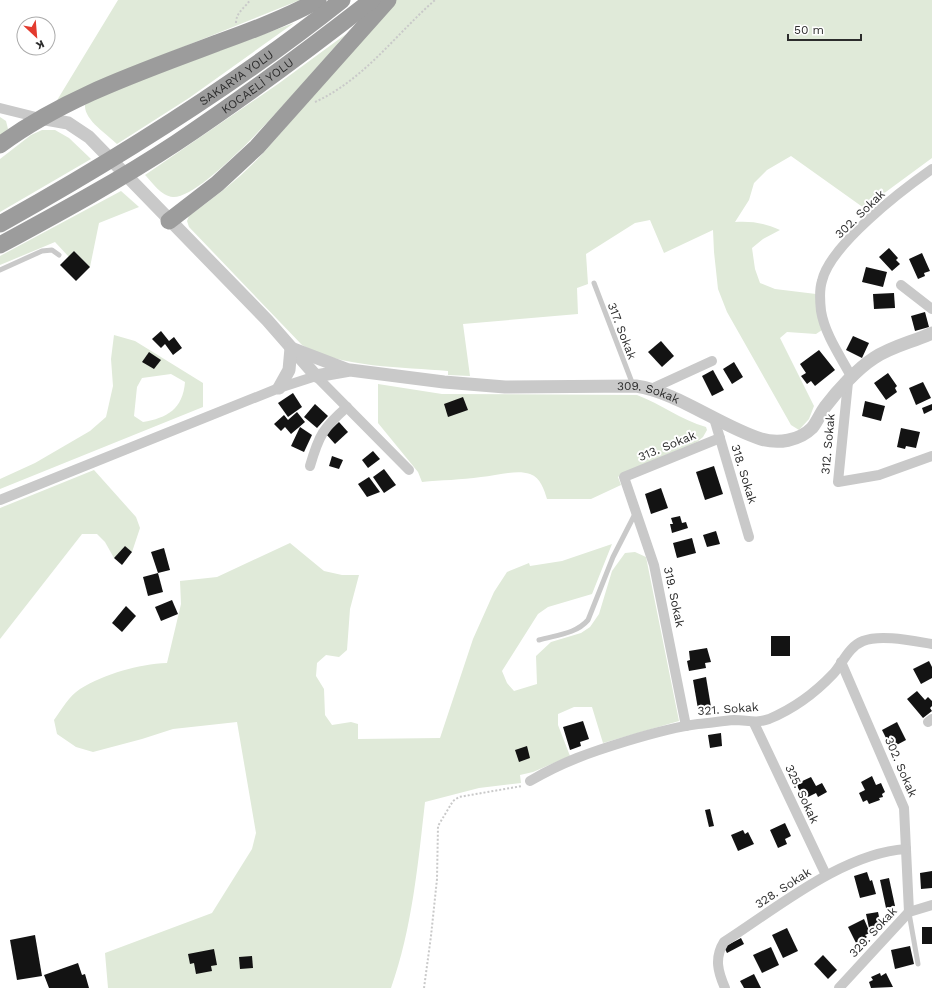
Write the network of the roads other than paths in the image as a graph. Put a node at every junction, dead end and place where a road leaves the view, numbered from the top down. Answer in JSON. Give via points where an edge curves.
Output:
{"nodes":[{"id":1,"x":318,"y":0,"type":"edge"},
{"id":2,"x":342,"y":0,"type":"edge"},
{"id":3,"x":372,"y":0,"type":"edge"},
{"id":4,"x":388,"y":0,"type":"edge"},
{"id":5,"x":0,"y":108,"type":"edge"},
{"id":6,"x":40,"y":118,"type":"junction"},
{"id":7,"x":0,"y":146,"type":"edge"},
{"id":8,"x":932,"y":169,"type":"edge"},
{"id":9,"x":169,"y":221,"type":"junction"},
{"id":10,"x":0,"y":224,"type":"edge"},
{"id":11,"x":0,"y":245,"type":"edge"},
{"id":12,"x":59,"y":255,"type":"dead end"},
{"id":13,"x":0,"y":270,"type":"edge"},
{"id":14,"x":594,"y":283,"type":"dead end"},
{"id":15,"x":901,"y":285,"type":"dead end"},
{"id":16,"x":932,"y":309,"type":"edge"},
{"id":17,"x":932,"y":333,"type":"edge"},
{"id":18,"x":291,"y":348,"type":"junction"},
{"id":19,"x":712,"y":361,"type":"dead end"},
{"id":20,"x":350,"y":370,"type":"junction"},
{"id":21,"x":316,"y":376,"type":"junction"},
{"id":22,"x":850,"y":380,"type":"junction"},
{"id":23,"x":633,"y":386,"type":"junction"},
{"id":24,"x":279,"y":388,"type":"junction"},
{"id":25,"x":651,"y":389,"type":"junction"},
{"id":26,"x":347,"y":407,"type":"junction"},
{"id":27,"x":714,"y":418,"type":"junction"},
{"id":28,"x":720,"y":438,"type":"junction"},
{"id":29,"x":932,"y":456,"type":"edge"},
{"id":30,"x":310,"y":466,"type":"dead end"},
{"id":31,"x":409,"y":470,"type":"dead end"},
{"id":32,"x":624,"y":477,"type":"joint"},
{"id":33,"x":0,"y":500,"type":"edge"},
{"id":34,"x":636,"y":511,"type":"junction"},
{"id":35,"x":749,"y":537,"type":"dead end"},
{"id":36,"x":538,"y":640,"type":"dead end"},
{"id":37,"x":932,"y":644,"type":"edge"},
{"id":38,"x":841,"y":662,"type":"junction"},
{"id":39,"x":754,"y":723,"type":"junction"},
{"id":40,"x":686,"y":726,"type":"junction"},
{"id":41,"x":530,"y":781,"type":"road end"},
{"id":42,"x":906,"y":849,"type":"junction"},
{"id":43,"x":826,"y":875,"type":"junction"},
{"id":44,"x":932,"y":905,"type":"edge"},
{"id":45,"x":909,"y":912,"type":"junction"},
{"id":46,"x":918,"y":964,"type":"dead end"},
{"id":47,"x":725,"y":988,"type":"edge"},
{"id":48,"x":839,"y":988,"type":"edge"}],
"edges":[{"from":1,"to":6,"type":"highway","via":[[283,18],[115,81]]},
{"from":2,"to":10,"type":"highway","name":"SAKARYA YOLU","via":[[218,92],[97,169]]},
{"from":3,"to":11,"type":"highway","name":"KOCAELİ YOLU","via":[[272,77],[175,144]]},
{"from":4,"to":9,"type":"highway","via":[[257,147],[228,175]]},
{"from":5,"to":6,"type":"street"},
{"from":6,"to":7,"type":"highway"},
{"from":6,"to":9,"type":"street","via":[[68,123],[79,129]]},
{"from":8,"to":22,"type":"street","name":"302. Sokak","via":[[884,206],[857,231],[826,271],[822,281],[820,302],[824,323]]},
{"from":9,"to":18,"type":"street","via":[[267,320]]},
{"from":12,"to":13,"type":"lane","via":[[52,250],[42,251]]},
{"from":14,"to":23,"type":"lane","name":"317. Sokak"},
{"from":15,"to":16,"type":"street"},
{"from":17,"to":22,"type":"street","name":"309. Sokak","via":[[880,354]]},
{"from":18,"to":20,"type":"street"},
{"from":18,"to":21,"type":"street"},
{"from":18,"to":24,"type":"street","via":[[289,370]]},
{"from":19,"to":25,"type":"street"},
{"from":20,"to":21,"type":"street","name":"309. Sokak"},
{"from":20,"to":23,"type":"street","name":"309. Sokak","via":[[505,387]]},
{"from":21,"to":24,"type":"street"},
{"from":21,"to":26,"type":"street"},
{"from":22,"to":27,"type":"street","name":"309. Sokak","via":[[825,407],[812,428],[791,440],[782,442],[762,439]]},
{"from":22,"to":29,"type":"street","name":"312. Sokak","via":[[838,482],[880,475]]},
{"from":23,"to":25,"type":"street","name":"309. Sokak"},
{"from":24,"to":33,"type":"street"},
{"from":25,"to":27,"type":"street","name":"309. Sokak"},
{"from":26,"to":30,"type":"street","via":[[322,432]]},
{"from":26,"to":31,"type":"street"},
{"from":27,"to":28,"type":"street","name":"318. Sokak"},
{"from":28,"to":32,"type":"street","name":"313. Sokak"},
{"from":28,"to":35,"type":"street","name":"318. Sokak"},
{"from":32,"to":34,"type":"street","name":"319. Sokak"},
{"from":34,"to":36,"type":"lane","via":[[613,557],[588,620],[574,631]]},
{"from":34,"to":40,"type":"street","name":"319. Sokak","via":[[654,565]]},
{"from":37,"to":38,"type":"street","name":"321. Sokak","via":[[870,639],[857,644]]},
{"from":38,"to":39,"type":"street","name":"321. Sokak","via":[[824,684],[804,700],[769,719]]},
{"from":38,"to":42,"type":"street","name":"302. Sokak","via":[[900,796],[905,817]]},
{"from":39,"to":40,"type":"street","name":"321. Sokak","via":[[726,721]]},
{"from":39,"to":43,"type":"street","name":"325. Sokak"},
{"from":40,"to":41,"type":"street","name":"321. Sokak","via":[[580,755]]},
{"from":42,"to":43,"type":"street","name":"328. Sokak","via":[[889,850],[868,856]]},
{"from":42,"to":45,"type":"street","name":"302. Sokak"},
{"from":43,"to":47,"type":"street","name":"328. Sokak","via":[[724,942],[718,951],[717,959]]},
{"from":44,"to":45,"type":"street","name":"329. Sokak"},
{"from":45,"to":46,"type":"lane"},
{"from":45,"to":48,"type":"street","name":"329. Sokak"}]}
